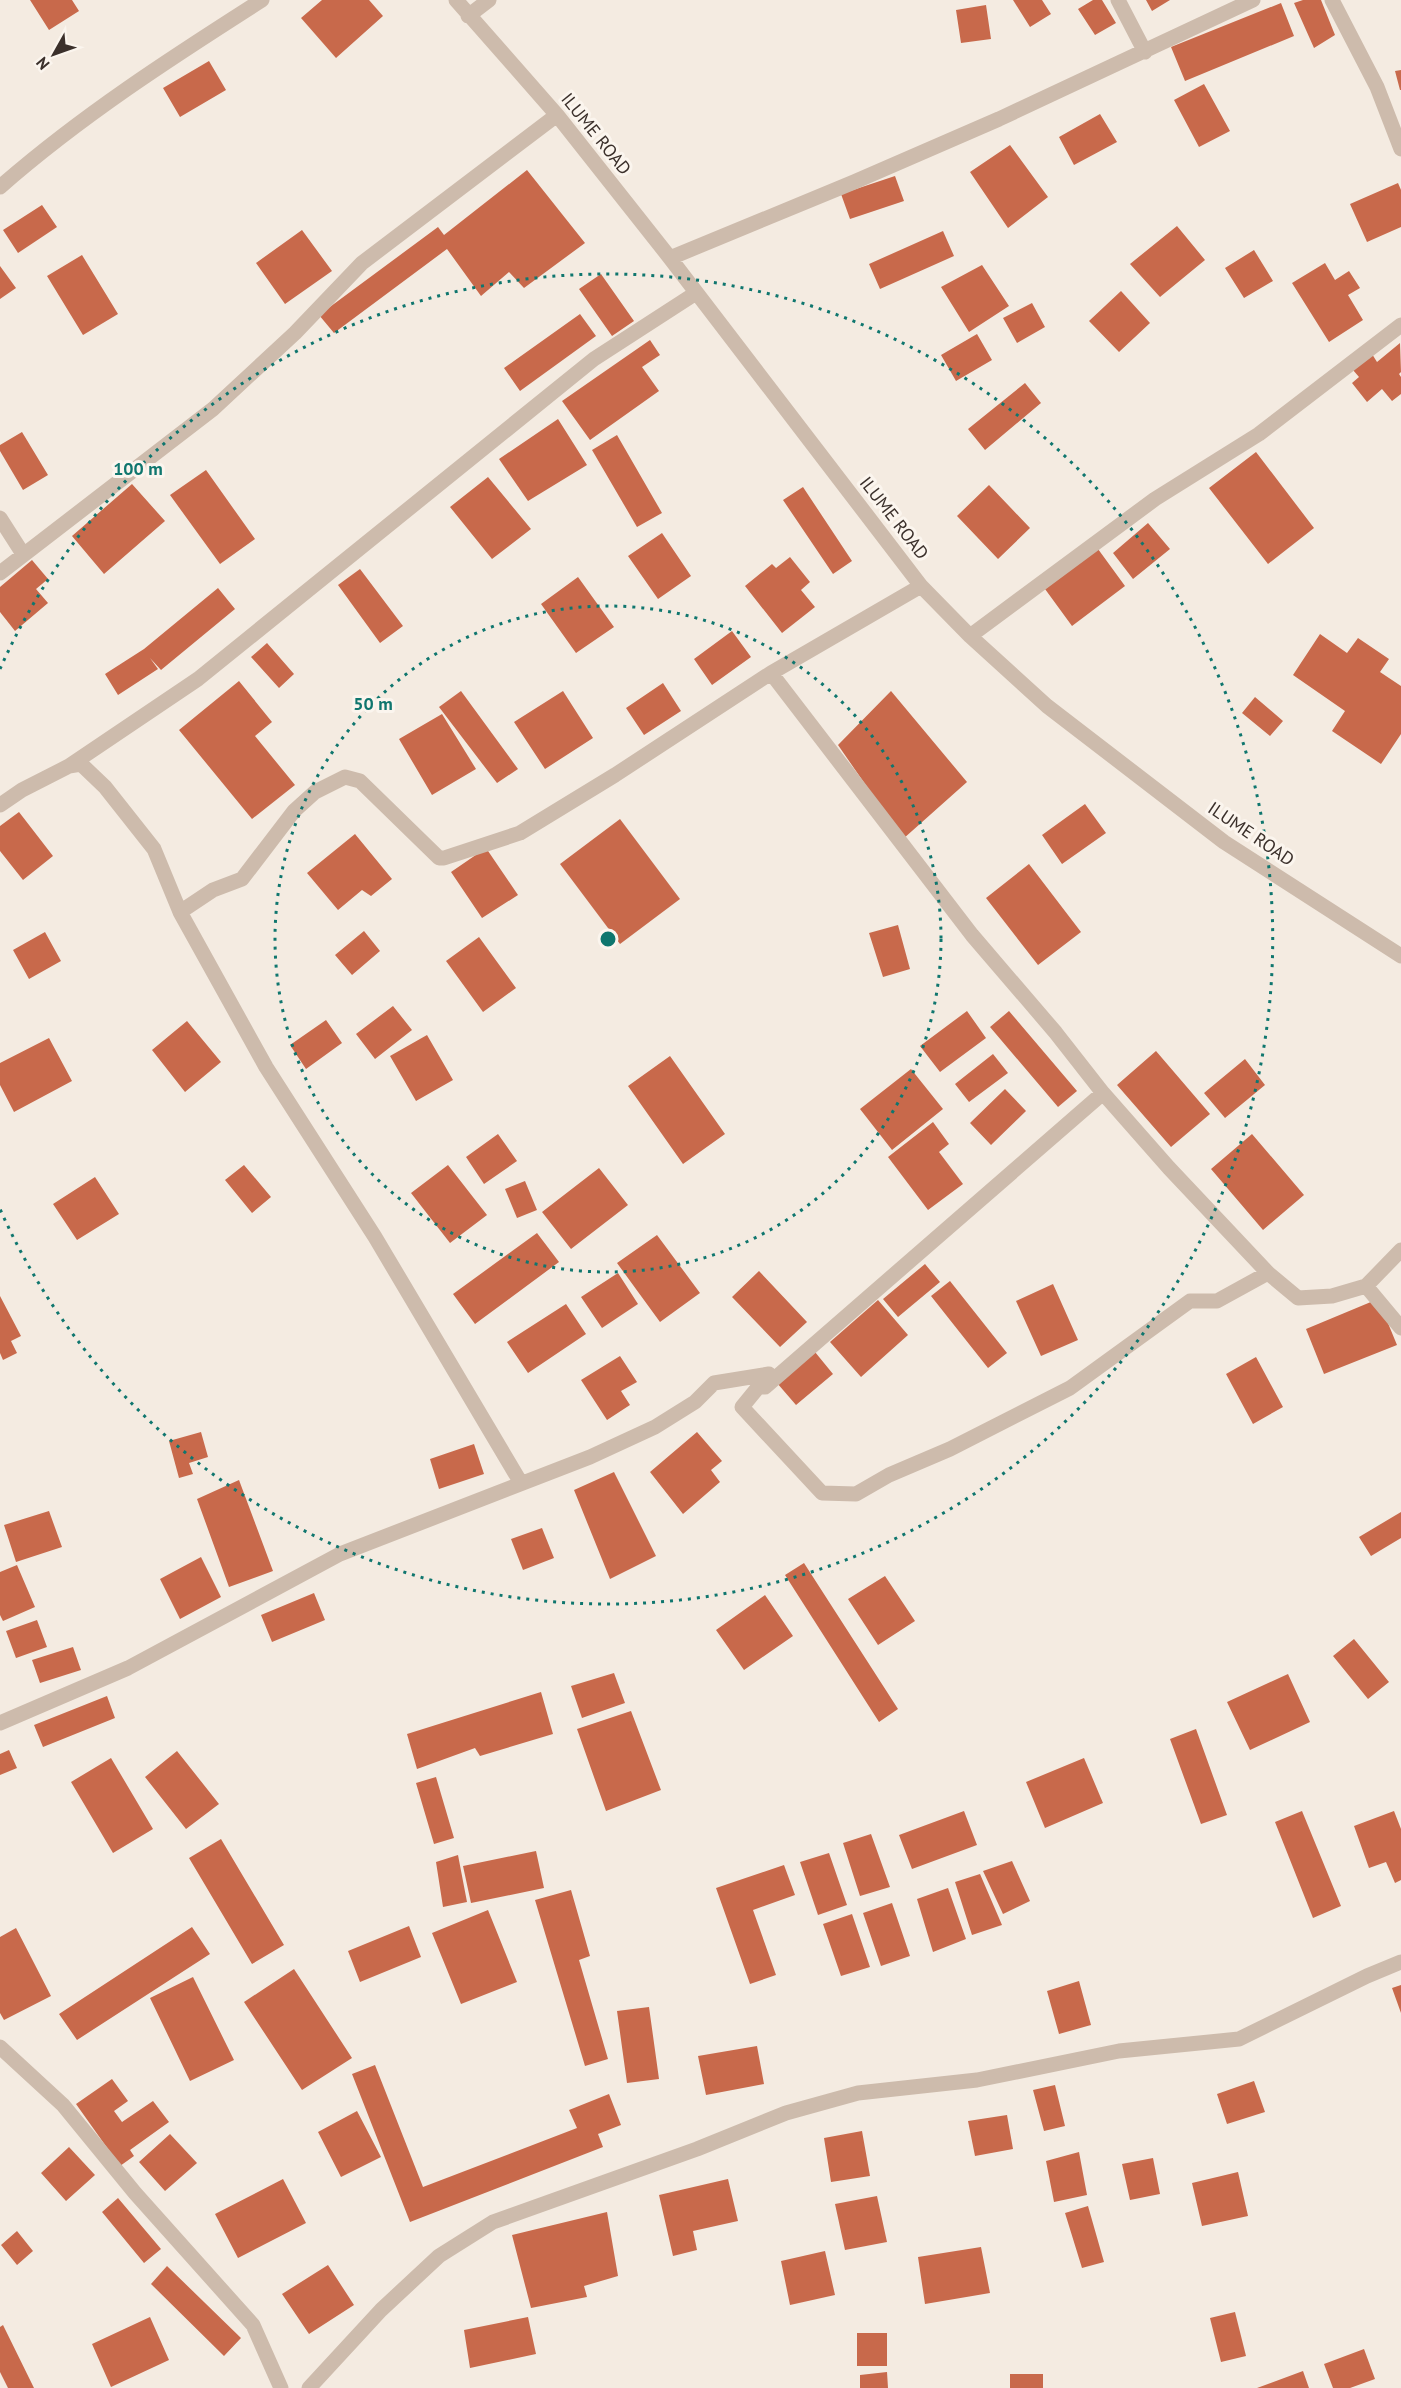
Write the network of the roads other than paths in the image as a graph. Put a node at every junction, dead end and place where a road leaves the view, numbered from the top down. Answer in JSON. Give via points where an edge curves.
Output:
{"nodes":[{"id":1,"x":262,"y":0,"type":"edge"},
{"id":2,"x":456,"y":0,"type":"edge"},
{"id":3,"x":489,"y":0,"type":"edge"},
{"id":4,"x":1118,"y":0,"type":"edge"},
{"id":5,"x":1253,"y":0,"type":"edge"},
{"id":6,"x":1332,"y":0,"type":"edge"},
{"id":7,"x":468,"y":16,"type":"junction"},
{"id":8,"x":1145,"y":52,"type":"junction"},
{"id":9,"x":557,"y":116,"type":"junction"},
{"id":10,"x":1401,"y":149,"type":"edge"},
{"id":11,"x":0,"y":187,"type":"edge"},
{"id":12,"x":670,"y":258,"type":"junction"},
{"id":13,"x":696,"y":293,"type":"junction"},
{"id":14,"x":1401,"y":325,"type":"edge"},
{"id":15,"x":0,"y":519,"type":"edge"},
{"id":16,"x":23,"y":554,"type":"junction"},
{"id":17,"x":0,"y":573,"type":"edge"},
{"id":18,"x":921,"y":586,"type":"junction"},
{"id":19,"x":970,"y":636,"type":"junction"},
{"id":20,"x":771,"y":673,"type":"junction"},
{"id":21,"x":69,"y":766,"type":"junction"},
{"id":22,"x":0,"y":805,"type":"edge"},
{"id":23,"x":180,"y":912,"type":"junction"},
{"id":24,"x":1401,"y":956,"type":"edge"},
{"id":25,"x":1103,"y":1093,"type":"junction"},
{"id":26,"x":1401,"y":1250,"type":"edge"},
{"id":27,"x":1268,"y":1273,"type":"junction"},
{"id":28,"x":1366,"y":1286,"type":"junction"},
{"id":29,"x":1401,"y":1328,"type":"edge"},
{"id":30,"x":742,"y":1407,"type":"junction"},
{"id":31,"x":521,"y":1483,"type":"junction"},
{"id":32,"x":0,"y":1723,"type":"edge"},
{"id":33,"x":1401,"y":1962,"type":"edge"},
{"id":34,"x":0,"y":2047,"type":"edge"},
{"id":35,"x":280,"y":2388,"type":"edge"},
{"id":36,"x":309,"y":2388,"type":"edge"}],
"edges":[{"from":1,"to":11,"type":"street","via":[[154,69],[41,151]]},
{"from":2,"to":7,"type":"street","name":"ILUME ROAD"},
{"from":3,"to":7,"type":"street"},
{"from":4,"to":8,"type":"street"},
{"from":5,"to":8,"type":"street"},
{"from":6,"to":10,"type":"street","via":[[1377,87]]},
{"from":7,"to":9,"type":"street","name":"ILUME ROAD"},
{"from":8,"to":12,"type":"street","via":[[885,169]]},
{"from":9,"to":12,"type":"street","name":"ILUME ROAD"},
{"from":9,"to":16,"type":"street","via":[[362,263],[295,333],[213,409]]},
{"from":12,"to":13,"type":"street","name":"ILUME ROAD"},
{"from":13,"to":18,"type":"street","name":"ILUME ROAD"},
{"from":13,"to":21,"type":"street","via":[[594,359],[198,679]]},
{"from":14,"to":19,"type":"street","via":[[1259,434],[1155,499]]},
{"from":15,"to":16,"type":"street"},
{"from":16,"to":17,"type":"street"},
{"from":18,"to":19,"type":"street","name":"ILUME ROAD"},
{"from":18,"to":20,"type":"street"},
{"from":19,"to":24,"type":"street","name":"ILUME ROAD","via":[[1047,706],[1224,842]]},
{"from":20,"to":23,"type":"street","via":[[520,833],[444,858],[433,854],[360,781],[345,777],[315,792],[294,811],[242,879],[213,890]]},
{"from":20,"to":25,"type":"street","via":[[972,935]]},
{"from":21,"to":22,"type":"street"},
{"from":21,"to":23,"type":"street","via":[[81,764],[105,787],[154,849]]},
{"from":23,"to":31,"type":"street","via":[[266,1067],[375,1237]]},
{"from":25,"to":27,"type":"street"},
{"from":25,"to":30,"type":"street"},
{"from":26,"to":28,"type":"street"},
{"from":27,"to":28,"type":"street","via":[[1298,1298],[1332,1296]]},
{"from":27,"to":30,"type":"street","via":[[1217,1301],[1190,1301],[1070,1388],[856,1494],[822,1493]]},
{"from":28,"to":29,"type":"street"},
{"from":30,"to":31,"type":"street","via":[[769,1374],[714,1383],[695,1402],[655,1427]]},
{"from":31,"to":32,"type":"street","via":[[340,1554],[128,1668]]},
{"from":33,"to":36,"type":"street","via":[[1239,2039],[1119,2051],[977,2080],[858,2093],[786,2113],[493,2222],[439,2256],[381,2310]]},
{"from":34,"to":35,"type":"street","via":[[63,2105],[135,2193],[254,2325]]}]}
